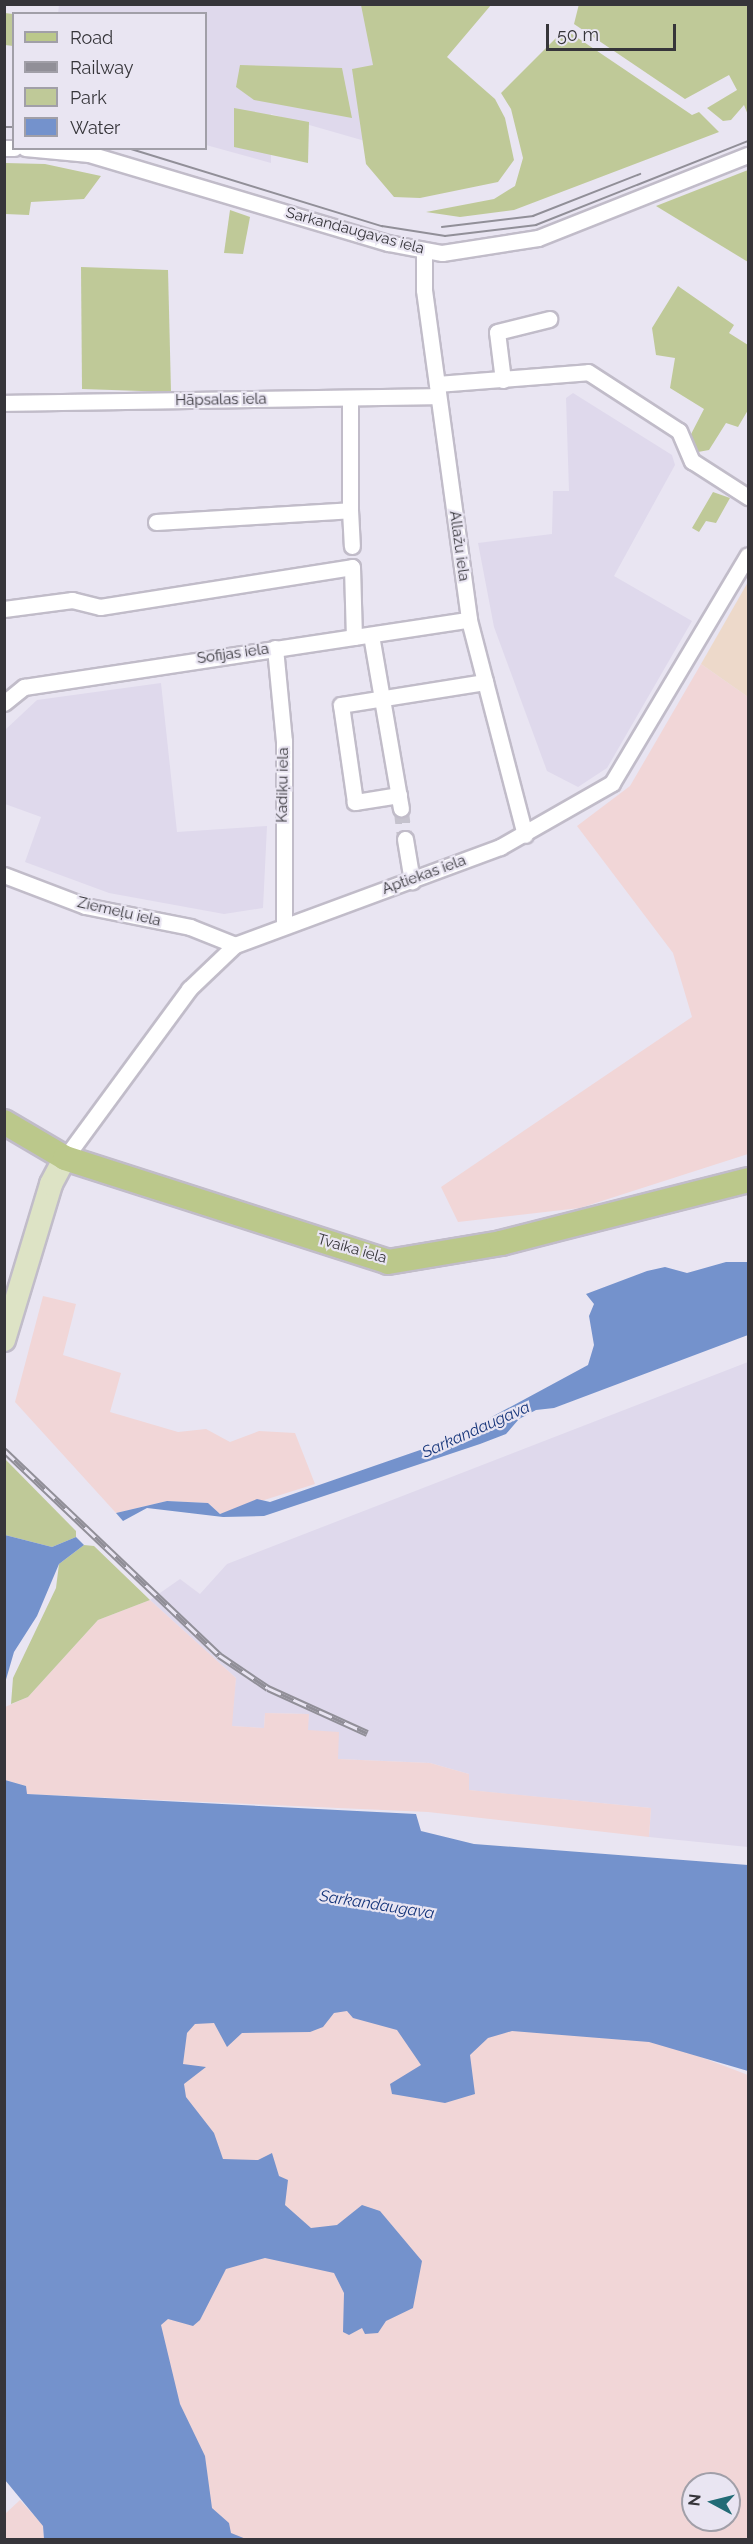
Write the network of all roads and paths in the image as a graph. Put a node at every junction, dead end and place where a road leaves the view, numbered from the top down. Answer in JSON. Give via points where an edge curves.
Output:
{"nodes":[{"id":1,"x":46,"y":150,"type":"edge"},
{"id":2,"x":748,"y":155,"type":"edge"},
{"id":3,"x":424,"y":252,"type":"junction"},
{"id":4,"x":549,"y":319,"type":"dead end"},
{"id":5,"x":503,"y":380,"type":"junction"},
{"id":6,"x":437,"y":390,"type":"junction"},
{"id":7,"x":350,"y":398,"type":"junction"},
{"id":8,"x":4,"y":403,"type":"edge"},
{"id":9,"x":748,"y":497,"type":"edge"},
{"id":10,"x":350,"y":510,"type":"junction"},
{"id":11,"x":156,"y":522,"type":"dead end"},
{"id":12,"x":352,"y":546,"type":"dead end"},
{"id":13,"x":748,"y":555,"type":"edge"},
{"id":14,"x":4,"y":609,"type":"edge"},
{"id":15,"x":469,"y":620,"type":"junction"},
{"id":16,"x":371,"y":635,"type":"junction"},
{"id":17,"x":354,"y":637,"type":"junction"},
{"id":18,"x":275,"y":648,"type":"junction"},
{"id":19,"x":485,"y":682,"type":"junction"},
{"id":20,"x":386,"y":699,"type":"junction"},
{"id":21,"x":4,"y":703,"type":"edge"},
{"id":22,"x":525,"y":835,"type":"junction"},
{"id":23,"x":405,"y":839,"type":"tunnel mouth"},
{"id":24,"x":4,"y":875,"type":"edge"},
{"id":25,"x":412,"y":881,"type":"junction"},
{"id":26,"x":284,"y":923,"type":"junction"},
{"id":27,"x":235,"y":945,"type":"junction"},
{"id":28,"x":4,"y":1122,"type":"edge"},
{"id":29,"x":65,"y":1158,"type":"junction"},
{"id":30,"x":748,"y":1180,"type":"edge"},
{"id":31,"x":4,"y":1341,"type":"edge"}],
"edges":[{"from":1,"to":3,"type":"street","name":"Sarkandaugavas iela","via":[[89,154]]},
{"from":2,"to":3,"type":"street","name":"Sarkandaugavas iela","via":[[538,238],[472,252]]},
{"from":3,"to":6,"type":"street","name":"Allažu iela"},
{"from":4,"to":5,"type":"street","via":[[497,332]]},
{"from":5,"to":6,"type":"street","name":"Hāpsalas iela"},
{"from":5,"to":9,"type":"street","name":"Hāpsalas iela","via":[[588,372],[679,430],[692,461]]},
{"from":6,"to":7,"type":"street","name":"Hāpsalas iela"},
{"from":6,"to":15,"type":"street","name":"Allažu iela"},
{"from":7,"to":8,"type":"street","name":"Hāpsalas iela"},
{"from":7,"to":10,"type":"street"},
{"from":10,"to":11,"type":"street"},
{"from":10,"to":12,"type":"street"},
{"from":13,"to":22,"type":"street","name":"Aptiekas iela","via":[[612,783]]},
{"from":14,"to":17,"type":"street","via":[[72,600],[100,607],[352,567]]},
{"from":15,"to":16,"type":"street","name":"Sofijas iela"},
{"from":15,"to":19,"type":"street","name":"Allažu iela"},
{"from":16,"to":17,"type":"street","name":"Sofijas iela"},
{"from":16,"to":20,"type":"street"},
{"from":17,"to":18,"type":"street","name":"Sofijas iela"},
{"from":18,"to":21,"type":"street","name":"Sofijas iela","via":[[24,687]]},
{"from":18,"to":26,"type":"street","name":"Kadiķu iela","via":[[284,741]]},
{"from":19,"to":20,"type":"street"},
{"from":19,"to":22,"type":"street","name":"Allažu iela"},
{"from":20,"to":20,"type":"street","via":[[400,802],[355,802],[341,705]]},
{"from":22,"to":25,"type":"street","name":"Aptiekas iela"},
{"from":23,"to":25,"type":"street"},
{"from":24,"to":27,"type":"street","name":"Ziemeļu iela","via":[[85,906],[190,927]]},
{"from":25,"to":26,"type":"street","name":"Aptiekas iela"},
{"from":26,"to":27,"type":"street","name":"Aptiekas iela"},
{"from":27,"to":29,"type":"street","name":"Aptiekas iela","via":[[189,989]]},
{"from":28,"to":29,"type":"main road","name":"Tvaika iela"},
{"from":29,"to":30,"type":"main road","name":"Tvaika iela","via":[[388,1262],[501,1243]]},
{"from":29,"to":31,"type":"street","via":[[51,1184]]}]}
